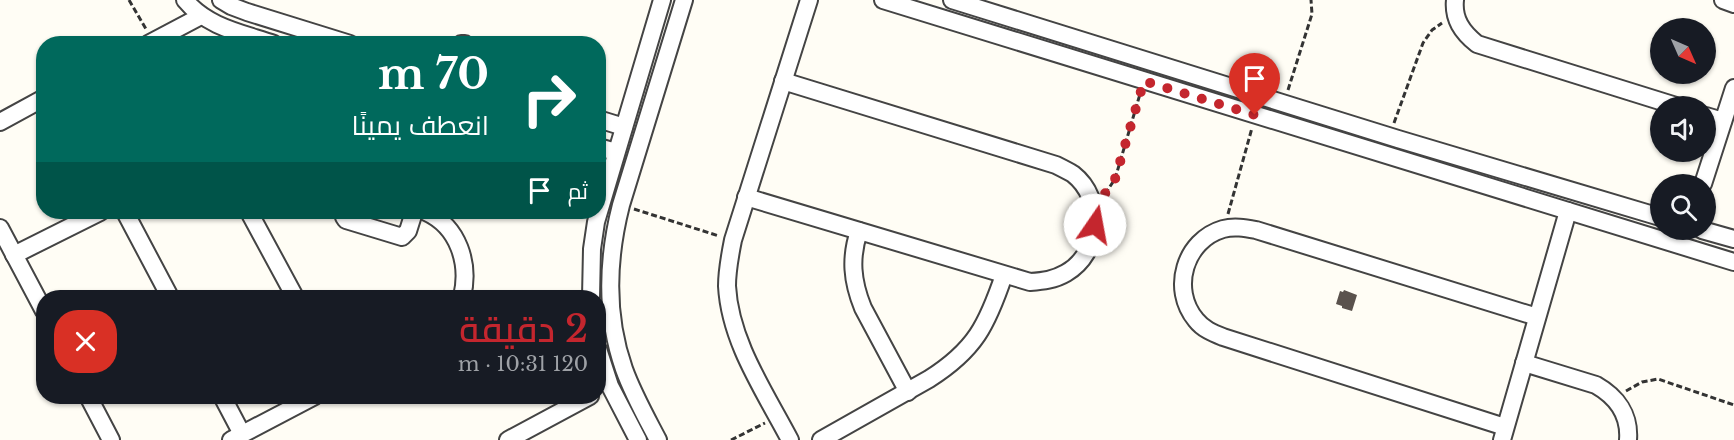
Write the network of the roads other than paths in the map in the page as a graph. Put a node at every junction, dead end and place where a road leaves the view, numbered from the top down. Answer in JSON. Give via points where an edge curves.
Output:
{"nodes":[{"id":1,"x":185,"y":0,"type":"edge"},
{"id":2,"x":221,"y":0,"type":"edge"},
{"id":3,"x":663,"y":0,"type":"edge"},
{"id":4,"x":684,"y":0,"type":"edge"},
{"id":5,"x":808,"y":0,"type":"edge"},
{"id":6,"x":883,"y":0,"type":"edge"},
{"id":7,"x":952,"y":0,"type":"edge"},
{"id":8,"x":1723,"y":0,"type":"edge"},
{"id":9,"x":1734,"y":3,"type":"edge"},
{"id":10,"x":1455,"y":7,"type":"edge"},
{"id":11,"x":201,"y":16,"type":"junction"},
{"id":12,"x":162,"y":36,"type":"edge"},
{"id":13,"x":250,"y":36,"type":"edge"},
{"id":14,"x":324,"y":36,"type":"edge"},
{"id":15,"x":1121,"y":52,"type":"junction"},
{"id":16,"x":1115,"y":72,"type":"junction"},
{"id":17,"x":783,"y":81,"type":"junction"},
{"id":18,"x":1734,"y":88,"type":"edge"},
{"id":19,"x":1650,"y":98,"type":"edge"},
{"id":20,"x":36,"y":102,"type":"edge"},
{"id":21,"x":1716,"y":119,"type":"edge"},
{"id":22,"x":606,"y":121,"type":"edge"},
{"id":23,"x":1723,"y":121,"type":"junction"},
{"id":24,"x":0,"y":122,"type":"edge"},
{"id":25,"x":624,"y":127,"type":"junction"},
{"id":26,"x":1394,"y":137,"type":"junction"},
{"id":27,"x":606,"y":149,"type":"edge"},
{"id":28,"x":616,"y":152,"type":"junction"},
{"id":29,"x":1392,"y":157,"type":"junction"},
{"id":30,"x":1706,"y":174,"type":"edge"},
{"id":31,"x":606,"y":190,"type":"edge"},
{"id":32,"x":746,"y":196,"type":"junction"},
{"id":33,"x":1568,"y":211,"type":"junction"},
{"id":34,"x":1650,"y":214,"type":"edge"},
{"id":35,"x":86,"y":219,"type":"edge"},
{"id":36,"x":129,"y":219,"type":"edge"},
{"id":37,"x":253,"y":219,"type":"edge"},
{"id":38,"x":345,"y":219,"type":"edge"},
{"id":39,"x":412,"y":219,"type":"edge"},
{"id":40,"x":438,"y":219,"type":"edge"},
{"id":41,"x":598,"y":219,"type":"edge"},
{"id":42,"x":0,"y":228,"type":"edge"},
{"id":43,"x":859,"y":231,"type":"junction"},
{"id":44,"x":1716,"y":234,"type":"edge"},
{"id":45,"x":1734,"y":239,"type":"edge"},
{"id":46,"x":14,"y":255,"type":"junction"},
{"id":47,"x":1734,"y":262,"type":"edge"},
{"id":48,"x":1004,"y":275,"type":"junction"},
{"id":49,"x":166,"y":290,"type":"edge"},
{"id":50,"x":291,"y":290,"type":"edge"},
{"id":51,"x":463,"y":290,"type":"edge"},
{"id":52,"x":591,"y":290,"type":"edge"},
{"id":53,"x":36,"y":296,"type":"edge"},
{"id":54,"x":1537,"y":317,"type":"junction"},
{"id":55,"x":1524,"y":363,"type":"junction"},
{"id":56,"x":606,"y":392,"type":"edge"},
{"id":57,"x":908,"y":392,"type":"junction"},
{"id":58,"x":92,"y":404,"type":"edge"},
{"id":59,"x":225,"y":404,"type":"edge"},
{"id":60,"x":300,"y":404,"type":"edge"},
{"id":61,"x":575,"y":404,"type":"edge"},
{"id":62,"x":1503,"y":434,"type":"edge"},
{"id":63,"x":237,"y":437,"type":"edge"},
{"id":64,"x":111,"y":440,"type":"edge"},
{"id":65,"x":508,"y":440,"type":"edge"},
{"id":66,"x":638,"y":440,"type":"edge"},
{"id":67,"x":658,"y":440,"type":"edge"},
{"id":68,"x":790,"y":440,"type":"edge"},
{"id":69,"x":821,"y":440,"type":"edge"},
{"id":70,"x":1628,"y":440,"type":"edge"}],
"edges":[{"from":1,"to":11,"type":"street"},
{"from":2,"to":14,"type":"street"},
{"from":3,"to":25,"type":"street"},
{"from":4,"to":67,"type":"street","via":[[621,205],[610,260],[611,315],[616,342],[624,369]]},
{"from":5,"to":17,"type":"street"},
{"from":6,"to":16,"type":"street"},
{"from":7,"to":15,"type":"street"},
{"from":8,"to":9,"type":"street"},
{"from":10,"to":19,"type":"street","via":[[1460,26],[1477,44]]},
{"from":11,"to":12,"type":"street"},
{"from":11,"to":13,"type":"street"},
{"from":15,"to":16,"type":"street"},
{"from":15,"to":26,"type":"street"},
{"from":16,"to":29,"type":"street"},
{"from":17,"to":32,"type":"street"},
{"from":17,"to":48,"type":"street","via":[[1056,165],[1073,175],[1094,206],[1091,244],[1082,260],[1067,273],[1049,280],[1030,282]]},
{"from":18,"to":23,"type":"street"},
{"from":20,"to":24,"type":"street"},
{"from":21,"to":23,"type":"street"},
{"from":22,"to":25,"type":"street"},
{"from":23,"to":30,"type":"street"},
{"from":25,"to":28,"type":"street"},
{"from":26,"to":29,"type":"street"},
{"from":26,"to":34,"type":"street"},
{"from":27,"to":28,"type":"street"},
{"from":28,"to":31,"type":"street"},
{"from":29,"to":33,"type":"street"},
{"from":32,"to":43,"type":"street"},
{"from":32,"to":68,"type":"street","via":[[728,262],[730,308],[743,351]]},
{"from":33,"to":47,"type":"street"},
{"from":33,"to":54,"type":"street"},
{"from":35,"to":46,"type":"street"},
{"from":36,"to":49,"type":"street"},
{"from":37,"to":50,"type":"street"},
{"from":38,"to":39,"type":"street","via":[[402,237]]},
{"from":40,"to":51,"type":"street","via":[[447,226],[464,259]]},
{"from":41,"to":52,"type":"street","via":[[592,249]]},
{"from":42,"to":46,"type":"street"},
{"from":43,"to":48,"type":"street"},
{"from":43,"to":57,"type":"street","via":[[852,262],[857,293]]},
{"from":44,"to":45,"type":"street"},
{"from":46,"to":53,"type":"street"},
{"from":48,"to":57,"type":"street","via":[[992,310],[972,343],[945,369]]},
{"from":54,"to":55,"type":"street"},
{"from":54,"to":62,"type":"street","via":[[1240,227],[1209,236],[1187,260],[1183,275],[1187,307],[1208,331]]},
{"from":55,"to":62,"type":"street"},
{"from":55,"to":70,"type":"street","via":[[1607,391],[1623,409]]},
{"from":56,"to":66,"type":"street"},
{"from":57,"to":69,"type":"street"},
{"from":58,"to":64,"type":"street"},
{"from":59,"to":63,"type":"street"},
{"from":60,"to":63,"type":"street"},
{"from":61,"to":65,"type":"street"}]}
